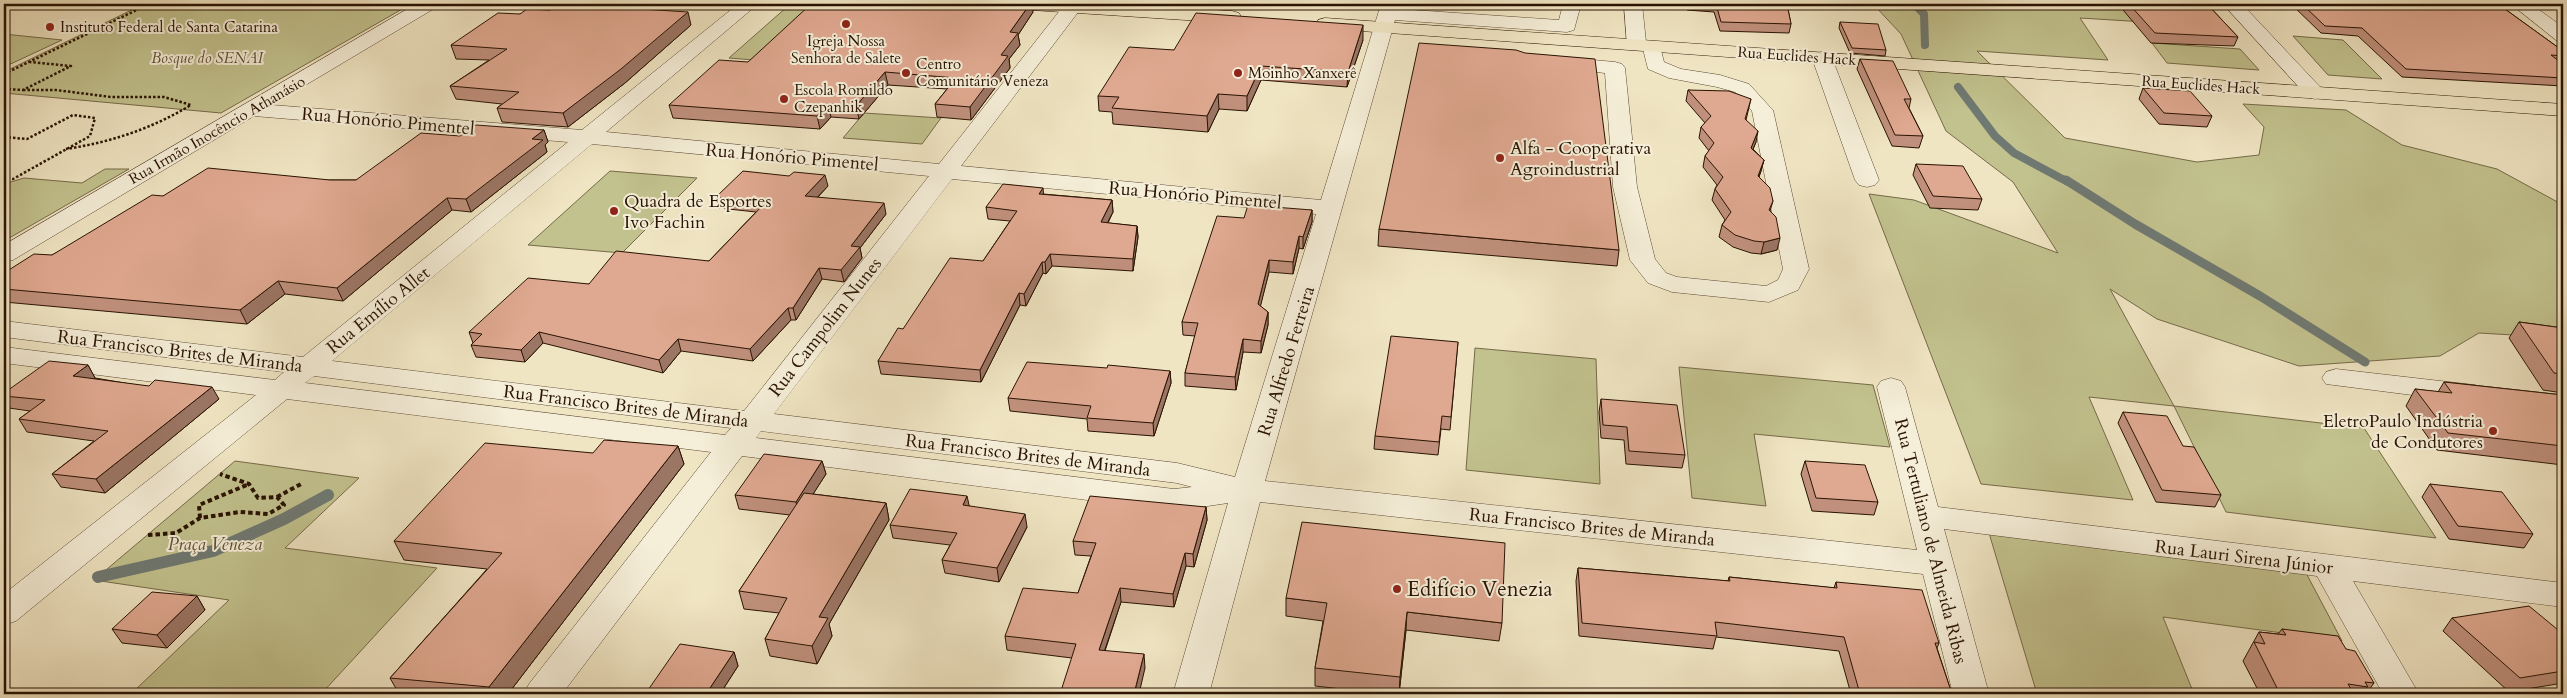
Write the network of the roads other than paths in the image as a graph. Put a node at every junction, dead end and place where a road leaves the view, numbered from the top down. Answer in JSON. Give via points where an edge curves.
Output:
{"nodes":[{"id":1,"x":429,"y":4,"type":"edge"},
{"id":2,"x":749,"y":4,"type":"edge"},
{"id":3,"x":1031,"y":4,"type":"edge"},
{"id":4,"x":1572,"y":4,"type":"edge"},
{"id":5,"x":1634,"y":4,"type":"edge"},
{"id":6,"x":2232,"y":4,"type":"edge"},
{"id":7,"x":2520,"y":4,"type":"edge"},
{"id":8,"x":1072,"y":7,"type":"junction"},
{"id":9,"x":1387,"y":15,"type":"edge"},
{"id":10,"x":1247,"y":18,"type":"edge"},
{"id":11,"x":1306,"y":22,"type":"edge"},
{"id":12,"x":2563,"y":36,"type":"edge"},
{"id":13,"x":1644,"y":46,"type":"junction"},
{"id":14,"x":1822,"y":58,"type":"junction"},
{"id":15,"x":1542,"y":62,"type":"edge"},
{"id":16,"x":2315,"y":93,"type":"junction"},
{"id":17,"x":252,"y":110,"type":"junction"},
{"id":18,"x":2563,"y":110,"type":"edge"},
{"id":19,"x":587,"y":137,"type":"junction"},
{"id":20,"x":945,"y":172,"type":"junction"},
{"id":21,"x":1867,"y":180,"type":"dead end"},
{"id":22,"x":1331,"y":208,"type":"junction"},
{"id":23,"x":4,"y":254,"type":"edge"},
{"id":24,"x":4,"y":329,"type":"edge"},
{"id":25,"x":48,"y":334,"type":"junction"},
{"id":26,"x":135,"y":345,"type":"junction"},
{"id":27,"x":10,"y":356,"type":"edge"},
{"id":28,"x":102,"y":367,"type":"junction"},
{"id":29,"x":308,"y":367,"type":"junction"},
{"id":30,"x":2336,"y":378,"type":"dead end"},
{"id":31,"x":475,"y":387,"type":"junction"},
{"id":32,"x":1891,"y":387,"type":"dead end"},
{"id":33,"x":281,"y":390,"type":"junction"},
{"id":34,"x":2504,"y":397,"type":"edge"},
{"id":35,"x":576,"y":399,"type":"junction"},
{"id":36,"x":452,"y":411,"type":"junction"},
{"id":37,"x":752,"y":421,"type":"junction"},
{"id":38,"x":554,"y":423,"type":"junction"},
{"id":39,"x":919,"y":441,"type":"junction"},
{"id":40,"x":733,"y":445,"type":"junction"},
{"id":41,"x":902,"y":466,"type":"junction"},
{"id":42,"x":1060,"y":472,"type":"junction"},
{"id":43,"x":1247,"y":490,"type":"junction"},
{"id":44,"x":1926,"y":516,"type":"junction"},
{"id":45,"x":1938,"y":564,"type":"junction"},
{"id":46,"x":2328,"y":567,"type":"junction"},
{"id":47,"x":2563,"y":595,"type":"edge"},
{"id":48,"x":4,"y":612,"type":"edge"},
{"id":49,"x":542,"y":694,"type":"edge"},
{"id":50,"x":1191,"y":694,"type":"edge"},
{"id":51,"x":1970,"y":694,"type":"edge"},
{"id":52,"x":2401,"y":694,"type":"edge"}],
"edges":[{"from":1,"to":17,"type":"street","name":"Rua Irmão Inocêncio Athanásio"},
{"from":2,"to":19,"type":"street","name":"Rua Emílio Allet"},
{"from":3,"to":8,"type":"main road"},
{"from":4,"to":9,"type":"street","via":[[1567,26]]},
{"from":5,"to":13,"type":"street"},
{"from":6,"to":16,"type":"street"},
{"from":7,"to":12,"type":"street"},
{"from":8,"to":10,"type":"main road"},
{"from":8,"to":20,"type":"street","name":"Rua Campolim Nunes"},
{"from":9,"to":11,"type":"main road","name":"Rua Euclides Hack"},
{"from":9,"to":13,"type":"main road","name":"Rua Euclides Hack"},
{"from":9,"to":22,"type":"street","name":"Rua Alfredo Ferreira"},
{"from":13,"to":14,"type":"main road","name":"Rua Euclides Hack"},
{"from":13,"to":15,"type":"street","via":[[1655,65],[1676,74],[1742,88],[1762,110],[1796,269],[1789,285],[1769,294],[1672,284],[1657,278],[1643,260],[1625,187],[1615,68]]},
{"from":14,"to":16,"type":"main road","name":"Rua Euclides Hack"},
{"from":14,"to":21,"type":"street"},
{"from":16,"to":18,"type":"main road","name":"Rua Euclides Hack"},
{"from":17,"to":19,"type":"street","name":"Rua Honório Pimentel"},
{"from":17,"to":23,"type":"street","name":"Rua Irmão Inocêncio Athanásio"},
{"from":19,"to":20,"type":"street","name":"Rua Honório Pimentel"},
{"from":19,"to":29,"type":"street","name":"Rua Emílio Allet"},
{"from":20,"to":22,"type":"street","name":"Rua Honório Pimentel"},
{"from":20,"to":37,"type":"street","name":"Rua Campolim Nunes"},
{"from":22,"to":43,"type":"street","name":"Rua Alfredo Ferreira"},
{"from":24,"to":25,"type":"street","name":"Rua Francisco Brites de Miranda"},
{"from":25,"to":26,"type":"street","name":"Rua Francisco Brites de Miranda"},
{"from":25,"to":27,"type":"street"},
{"from":26,"to":28,"type":"street"},
{"from":26,"to":29,"type":"street","name":"Rua Francisco Brites de Miranda"},
{"from":27,"to":28,"type":"street","name":"Rua Francisco Brites de Miranda"},
{"from":28,"to":33,"type":"street","name":"Rua Francisco Brites de Miranda"},
{"from":29,"to":31,"type":"street","name":"Rua Francisco Brites de Miranda"},
{"from":29,"to":33,"type":"street","name":"Rua Emílio Allet"},
{"from":30,"to":34,"type":"street"},
{"from":31,"to":35,"type":"street","name":"Rua Francisco Brites de Miranda"},
{"from":31,"to":36,"type":"street"},
{"from":32,"to":44,"type":"street","name":"Rua Tertuliano de Almeida Ribas"},
{"from":33,"to":36,"type":"street","name":"Rua Francisco Brites de Miranda"},
{"from":33,"to":48,"type":"street","name":"Rua Emílio Allet"},
{"from":35,"to":37,"type":"street","name":"Rua Francisco Brites de Miranda"},
{"from":35,"to":38,"type":"street"},
{"from":36,"to":38,"type":"street","name":"Rua Francisco Brites de Miranda"},
{"from":37,"to":39,"type":"street","name":"Rua Francisco Brites de Miranda"},
{"from":37,"to":40,"type":"street","name":"Rua Campolim Nunes"},
{"from":38,"to":40,"type":"street","name":"Rua Francisco Brites de Miranda"},
{"from":39,"to":41,"type":"street"},
{"from":39,"to":42,"type":"street","name":"Rua Francisco Brites de Miranda"},
{"from":40,"to":41,"type":"street","name":"Rua Francisco Brites de Miranda"},
{"from":40,"to":49,"type":"street","name":"Rua Campolim Nunes"},
{"from":41,"to":42,"type":"street","name":"Rua Francisco Brites de Miranda"},
{"from":42,"to":43,"type":"street","name":"Rua Francisco Brites de Miranda","via":[[1174,500]]},
{"from":43,"to":45,"type":"street","name":"Rua Francisco Brites de Miranda"},
{"from":43,"to":50,"type":"street","name":"Rua Alfredo Ferreira"},
{"from":44,"to":45,"type":"street","name":"Rua Tertuliano de Almeida Ribas"},
{"from":44,"to":46,"type":"street","name":"Rua Lauri Sirena Júnior"},
{"from":45,"to":51,"type":"street","name":"Rua Tertuliano de Almeida Ribas"},
{"from":46,"to":47,"type":"street","name":"Rua Lauri Sirena Júnior"},
{"from":46,"to":52,"type":"street"}]}
